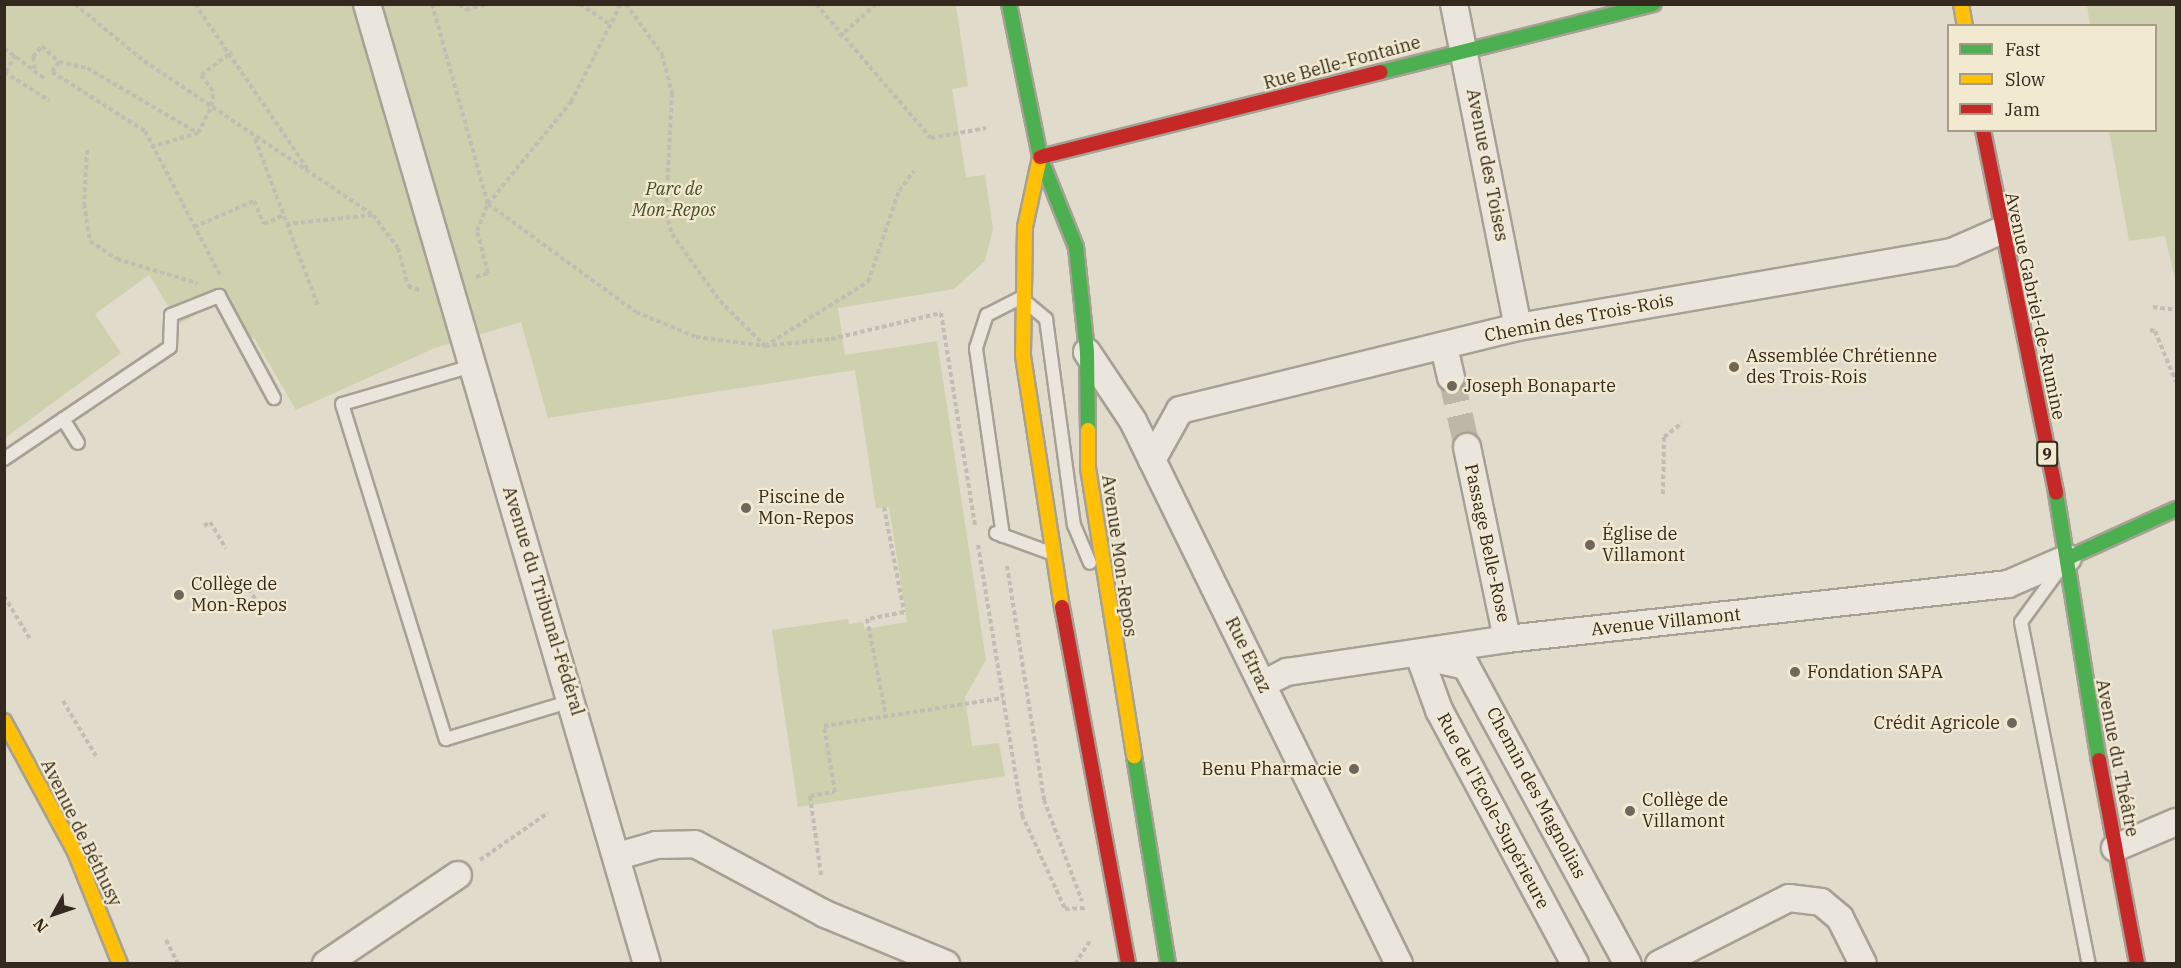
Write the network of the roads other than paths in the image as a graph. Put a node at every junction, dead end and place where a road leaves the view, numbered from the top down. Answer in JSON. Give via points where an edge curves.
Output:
{"nodes":[{"id":1,"x":367,"y":4,"type":"edge"},
{"id":2,"x":1009,"y":4,"type":"edge"},
{"id":3,"x":1454,"y":4,"type":"edge"},
{"id":4,"x":1654,"y":4,"type":"edge"},
{"id":5,"x":1961,"y":4,"type":"edge"},
{"id":6,"x":1965,"y":24,"type":"edge"},
{"id":7,"x":1464,"y":49,"type":"junction"},
{"id":8,"x":1983,"y":132,"type":"edge"},
{"id":9,"x":1040,"y":157,"type":"junction"},
{"id":10,"x":2000,"y":231,"type":"junction"},
{"id":11,"x":1021,"y":298,"type":"junction"},
{"id":12,"x":1518,"y":327,"type":"junction"},
{"id":13,"x":1444,"y":347,"type":"junction"},
{"id":14,"x":1087,"y":352,"type":"junction"},
{"id":15,"x":472,"y":366,"type":"junction"},
{"id":16,"x":1451,"y":377,"type":"tunnel mouth"},
{"id":17,"x":274,"y":398,"type":"dead end"},
{"id":18,"x":63,"y":419,"type":"junction"},
{"id":19,"x":78,"y":442,"type":"dead end"},
{"id":20,"x":1467,"y":447,"type":"tunnel mouth"},
{"id":21,"x":4,"y":459,"type":"edge"},
{"id":22,"x":1152,"y":460,"type":"junction"},
{"id":23,"x":2176,"y":509,"type":"edge"},
{"id":24,"x":1052,"y":553,"type":"junction"},
{"id":25,"x":2068,"y":558,"type":"junction"},
{"id":26,"x":1106,"y":601,"type":"junction"},
{"id":27,"x":1508,"y":639,"type":"junction"},
{"id":28,"x":1419,"y":655,"type":"junction"},
{"id":29,"x":1263,"y":684,"type":"junction"},
{"id":30,"x":573,"y":700,"type":"junction"},
{"id":31,"x":4,"y":721,"type":"edge"},
{"id":32,"x":2176,"y":822,"type":"edge"},
{"id":33,"x":2115,"y":848,"type":"junction"},
{"id":34,"x":618,"y":856,"type":"junction"},
{"id":35,"x":458,"y":875,"type":"road end"},
{"id":36,"x":120,"y":963,"type":"edge"},
{"id":37,"x":326,"y":963,"type":"edge"},
{"id":38,"x":647,"y":963,"type":"edge"},
{"id":39,"x":946,"y":963,"type":"edge"},
{"id":40,"x":1128,"y":963,"type":"edge"},
{"id":41,"x":1168,"y":963,"type":"edge"},
{"id":42,"x":1399,"y":963,"type":"edge"},
{"id":43,"x":1575,"y":963,"type":"edge"},
{"id":44,"x":1628,"y":963,"type":"edge"},
{"id":45,"x":1659,"y":963,"type":"edge"},
{"id":46,"x":1863,"y":963,"type":"edge"},
{"id":47,"x":2089,"y":963,"type":"edge"},
{"id":48,"x":2137,"y":963,"type":"edge"}],
"edges":[{"from":1,"to":15,"type":"street","name":"Avenue du Tribunal-Fédéral"},
{"from":2,"to":9,"type":"main road","name":"Avenue Mon-Repos"},
{"from":3,"to":7,"type":"street","name":"Avenue des Toises"},
{"from":4,"to":7,"type":"main road","name":"Rue Belle-Fontaine"},
{"from":5,"to":6,"type":"main road"},
{"from":7,"to":9,"type":"main road","name":"Rue Belle-Fontaine"},
{"from":7,"to":12,"type":"street","name":"Avenue des Toises"},
{"from":8,"to":10,"type":"main road","name":"Avenue Gabriel-de-Rumine","number":"9"},
{"from":9,"to":11,"type":"main road","name":"Avenue Mon-Repos","via":[[1025,227]]},
{"from":9,"to":14,"type":"main road","name":"Avenue Mon-Repos","via":[[1073,229]]},
{"from":10,"to":12,"type":"street","name":"Chemin des Trois-Rois","via":[[1952,252]]},
{"from":10,"to":25,"type":"main road","name":"Avenue Gabriel-de-Rumine","number":"9"},
{"from":11,"to":24,"type":"main road","name":"Avenue Mon-Repos","via":[[1032,433]]},
{"from":11,"to":24,"type":"lane","via":[[987,315],[976,348],[999,535]]},
{"from":11,"to":26,"type":"lane","via":[[1046,320],[1074,525]]},
{"from":12,"to":13,"type":"street","name":"Chemin des Trois-Rois"},
{"from":13,"to":16,"type":"street"},
{"from":13,"to":22,"type":"street","name":"Chemin des Trois-Rois","via":[[1180,410]]},
{"from":14,"to":22,"type":"street","name":"Rue Etraz"},
{"from":14,"to":26,"type":"main road","name":"Avenue Mon-Repos","via":[[1088,468]]},
{"from":15,"to":30,"type":"street","name":"Avenue du Tribunal-Fédéral"},
{"from":15,"to":30,"type":"lane","via":[[342,404],[446,739]]},
{"from":17,"to":18,"type":"lane","via":[[219,296],[171,315],[170,347]]},
{"from":18,"to":19,"type":"lane"},
{"from":18,"to":21,"type":"lane"},
{"from":20,"to":27,"type":"street","name":"Passage Belle-Rose"},
{"from":22,"to":29,"type":"street","name":"Rue Etraz"},
{"from":23,"to":25,"type":"main road"},
{"from":24,"to":40,"type":"main road","name":"Avenue Mon-Repos"},
{"from":25,"to":27,"type":"street","name":"Avenue Villamont","via":[[2008,584]]},
{"from":25,"to":33,"type":"main road","name":"Avenue du Théâtre","number":"9","via":[[2074,630]]},
{"from":25,"to":47,"type":"lane","via":[[2021,622]]},
{"from":26,"to":41,"type":"main road","name":"Avenue Mon-Repos"},
{"from":27,"to":28,"type":"street","name":"Avenue Villamont"},
{"from":28,"to":29,"type":"street","name":"Avenue Villamont","via":[[1287,672]]},
{"from":28,"to":43,"type":"street","name":"Rue de l'Ecole-Supérieure","via":[[1439,710]]},
{"from":28,"to":44,"type":"street","name":"Chemin des Magnolias","via":[[1466,666]]},
{"from":29,"to":42,"type":"street","name":"Rue Etraz"},
{"from":30,"to":34,"type":"street","name":"Avenue du Tribunal-Fédéral"},
{"from":31,"to":36,"type":"main road","name":"Avenue de Béthusy","via":[[75,852]]},
{"from":32,"to":33,"type":"street"},
{"from":33,"to":48,"type":"main road","name":"Avenue du Théâtre","number":"9"},
{"from":34,"to":38,"type":"street","name":"Avenue du Tribunal-Fédéral"},
{"from":34,"to":39,"type":"street","via":[[656,845],[695,843],[825,914]]},
{"from":35,"to":37,"type":"street"},
{"from":45,"to":46,"type":"street","via":[[1788,898],[1821,902],[1840,918]]}]}
